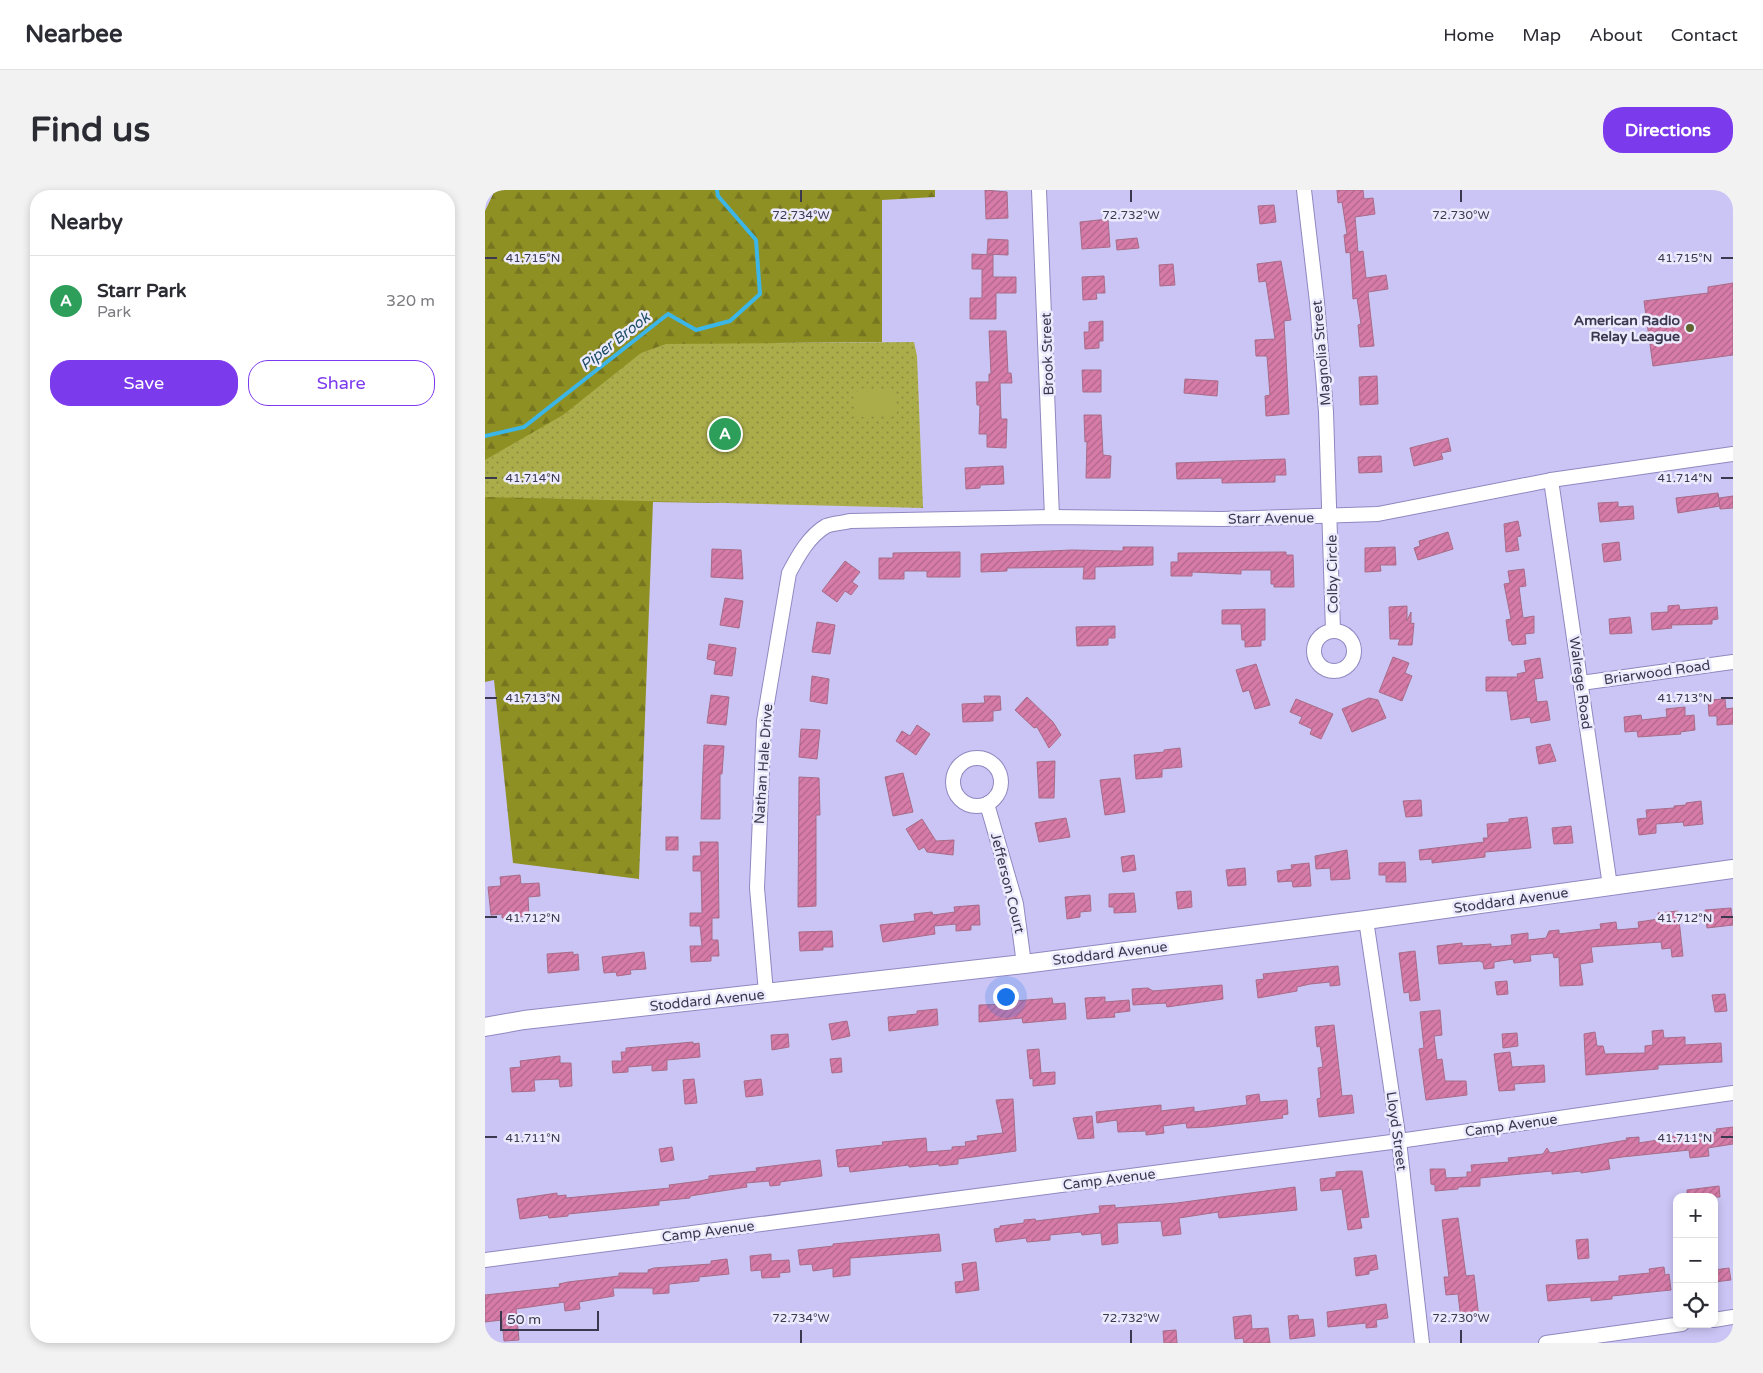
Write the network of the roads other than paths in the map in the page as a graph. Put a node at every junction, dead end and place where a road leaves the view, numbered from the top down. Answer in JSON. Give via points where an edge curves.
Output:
{"nodes":[{"id":1,"x":1039,"y":190,"type":"edge"},
{"id":2,"x":1303,"y":190,"type":"edge"},
{"id":3,"x":1733,"y":454,"type":"edge"},
{"id":4,"x":1551,"y":480,"type":"junction"},
{"id":5,"x":1053,"y":517,"type":"junction"},
{"id":6,"x":1331,"y":517,"type":"junction"},
{"id":7,"x":809,"y":541,"type":"joint"},
{"id":8,"x":1333,"y":631,"type":"dead end"},
{"id":9,"x":1733,"y":662,"type":"edge"},
{"id":10,"x":1581,"y":682,"type":"junction"},
{"id":11,"x":987,"y":804,"type":"dead end"},
{"id":12,"x":1733,"y":869,"type":"edge"},
{"id":13,"x":1610,"y":886,"type":"junction"},
{"id":14,"x":1365,"y":920,"type":"junction"},
{"id":15,"x":1024,"y":964,"type":"junction"},
{"id":16,"x":766,"y":993,"type":"junction"},
{"id":17,"x":485,"y":1028,"type":"edge"},
{"id":18,"x":1733,"y":1093,"type":"edge"},
{"id":19,"x":1399,"y":1141,"type":"junction"},
{"id":20,"x":485,"y":1260,"type":"edge"},
{"id":21,"x":1733,"y":1317,"type":"edge"},
{"id":22,"x":1718,"y":1319,"type":"edge"},
{"id":23,"x":1673,"y":1325,"type":"edge"},
{"id":24,"x":1422,"y":1343,"type":"edge"},
{"id":25,"x":1546,"y":1343,"type":"edge"}],
"edges":[{"from":1,"to":5,"type":"street","name":"Brook Street"},
{"from":2,"to":6,"type":"street","name":"Magnolia Street","via":[[1327,412]]},
{"from":3,"to":4,"type":"street","name":"Starr Avenue"},
{"from":4,"to":6,"type":"street","name":"Starr Avenue","via":[[1378,514]]},
{"from":4,"to":10,"type":"street","name":"Walrege Road"},
{"from":5,"to":6,"type":"street","name":"Starr Avenue"},
{"from":5,"to":7,"type":"street","name":"Starr Avenue","via":[[850,521],[827,526]]},
{"from":6,"to":8,"type":"street","name":"Colby Circle"},
{"from":7,"to":16,"type":"street","name":"Nathan Hale Drive","via":[[789,573],[764,721],[757,888]]},
{"from":9,"to":10,"type":"street","name":"Briarwood Road"},
{"from":10,"to":13,"type":"street","name":"Walrege Road"},
{"from":11,"to":15,"type":"street","name":"Jefferson Court","via":[[1016,904]]},
{"from":12,"to":13,"type":"street","name":"Stoddard Avenue"},
{"from":13,"to":14,"type":"street","name":"Stoddard Avenue"},
{"from":14,"to":15,"type":"street","name":"Stoddard Avenue"},
{"from":14,"to":19,"type":"street","name":"Lloyd Street"},
{"from":15,"to":16,"type":"street","name":"Stoddard Avenue"},
{"from":16,"to":17,"type":"street","name":"Stoddard Avenue","via":[[524,1020]]},
{"from":18,"to":19,"type":"street","name":"Camp Avenue"},
{"from":19,"to":20,"type":"street","name":"Camp Avenue"},
{"from":19,"to":24,"type":"street","name":"Lloyd Street"},
{"from":21,"to":22,"type":"street"},
{"from":23,"to":25,"type":"street"}]}
